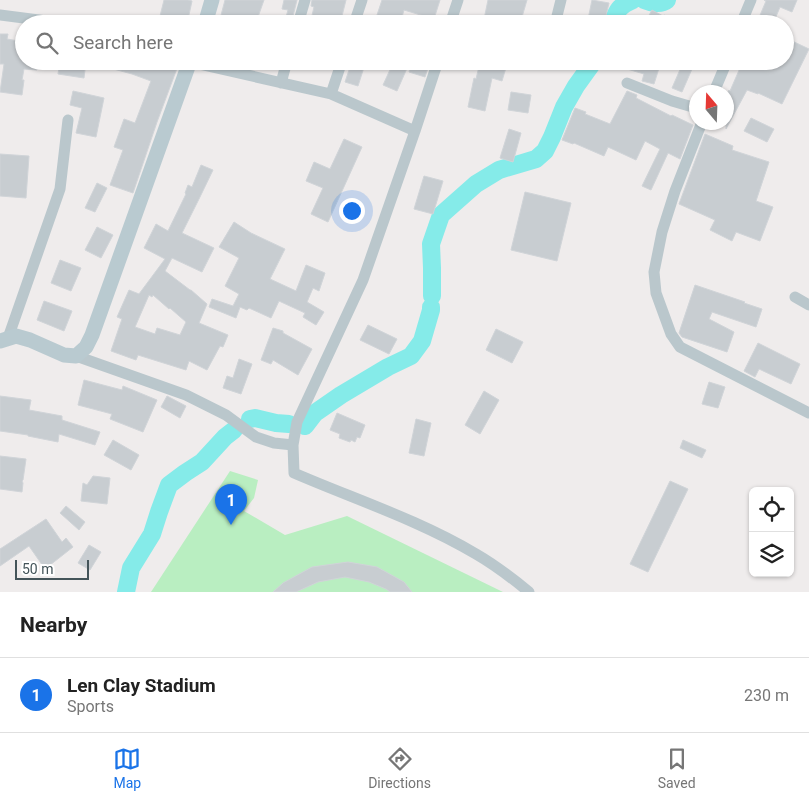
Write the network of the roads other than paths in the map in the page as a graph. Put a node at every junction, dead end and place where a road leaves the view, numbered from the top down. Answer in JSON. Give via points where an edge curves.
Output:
{"nodes":[{"id":1,"x":212,"y":0,"type":"edge"},
{"id":2,"x":305,"y":0,"type":"edge"},
{"id":3,"x":362,"y":0,"type":"edge"},
{"id":4,"x":458,"y":0,"type":"edge"},
{"id":5,"x":561,"y":0,"type":"edge"},
{"id":6,"x":751,"y":0,"type":"edge"},
{"id":7,"x":0,"y":15,"type":"edge"},
{"id":8,"x":208,"y":15,"type":"edge"},
{"id":9,"x":301,"y":15,"type":"edge"},
{"id":10,"x":357,"y":15,"type":"edge"},
{"id":11,"x":453,"y":15,"type":"edge"},
{"id":12,"x":557,"y":15,"type":"edge"},
{"id":13,"x":745,"y":15,"type":"edge"},
{"id":14,"x":15,"y":17,"type":"edge"},
{"id":15,"x":187,"y":70,"type":"edge"},
{"id":16,"x":225,"y":70,"type":"edge"},
{"id":17,"x":285,"y":70,"type":"edge"},
{"id":18,"x":339,"y":70,"type":"edge"},
{"id":19,"x":435,"y":70,"type":"edge"},
{"id":20,"x":723,"y":70,"type":"edge"},
{"id":21,"x":281,"y":83,"type":"junction"},
{"id":22,"x":628,"y":83,"type":"dead end"},
{"id":23,"x":717,"y":85,"type":"edge"},
{"id":24,"x":331,"y":94,"type":"junction"},
{"id":25,"x":689,"y":106,"type":"edge"},
{"id":26,"x":68,"y":120,"type":"dead end"},
{"id":27,"x":699,"y":130,"type":"edge"},
{"id":28,"x":415,"y":131,"type":"junction"},
{"id":29,"x":795,"y":297,"type":"dead end"},
{"id":30,"x":809,"y":305,"type":"edge"},
{"id":31,"x":4,"y":339,"type":"edge"},
{"id":32,"x":76,"y":356,"type":"junction"},
{"id":33,"x":809,"y":413,"type":"edge"},
{"id":34,"x":293,"y":445,"type":"junction"},
{"id":35,"x":529,"y":592,"type":"edge"}],
"edges":[{"from":1,"to":8,"type":"street"},
{"from":2,"to":9,"type":"street"},
{"from":3,"to":10,"type":"street"},
{"from":4,"to":11,"type":"street"},
{"from":5,"to":12,"type":"street"},
{"from":6,"to":13,"type":"street"},
{"from":7,"to":14,"type":"street"},
{"from":15,"to":32,"type":"street","via":[[92,335]]},
{"from":16,"to":21,"type":"street"},
{"from":17,"to":21,"type":"street"},
{"from":18,"to":24,"type":"street"},
{"from":19,"to":28,"type":"street"},
{"from":20,"to":23,"type":"street"},
{"from":21,"to":24,"type":"street"},
{"from":22,"to":25,"type":"street"},
{"from":24,"to":28,"type":"street"},
{"from":26,"to":31,"type":"street","via":[[60,189]]},
{"from":27,"to":33,"type":"street","via":[[662,232],[654,272],[656,293],[671,334],[680,347]]},
{"from":28,"to":34,"type":"street","via":[[363,280],[297,422]]},
{"from":29,"to":30,"type":"street"},
{"from":31,"to":32,"type":"street","via":[[16,336],[64,355]]},
{"from":32,"to":34,"type":"street","via":[[186,395],[256,436],[274,443]]},
{"from":34,"to":35,"type":"street","via":[[294,473],[423,527],[495,566]]}]}
